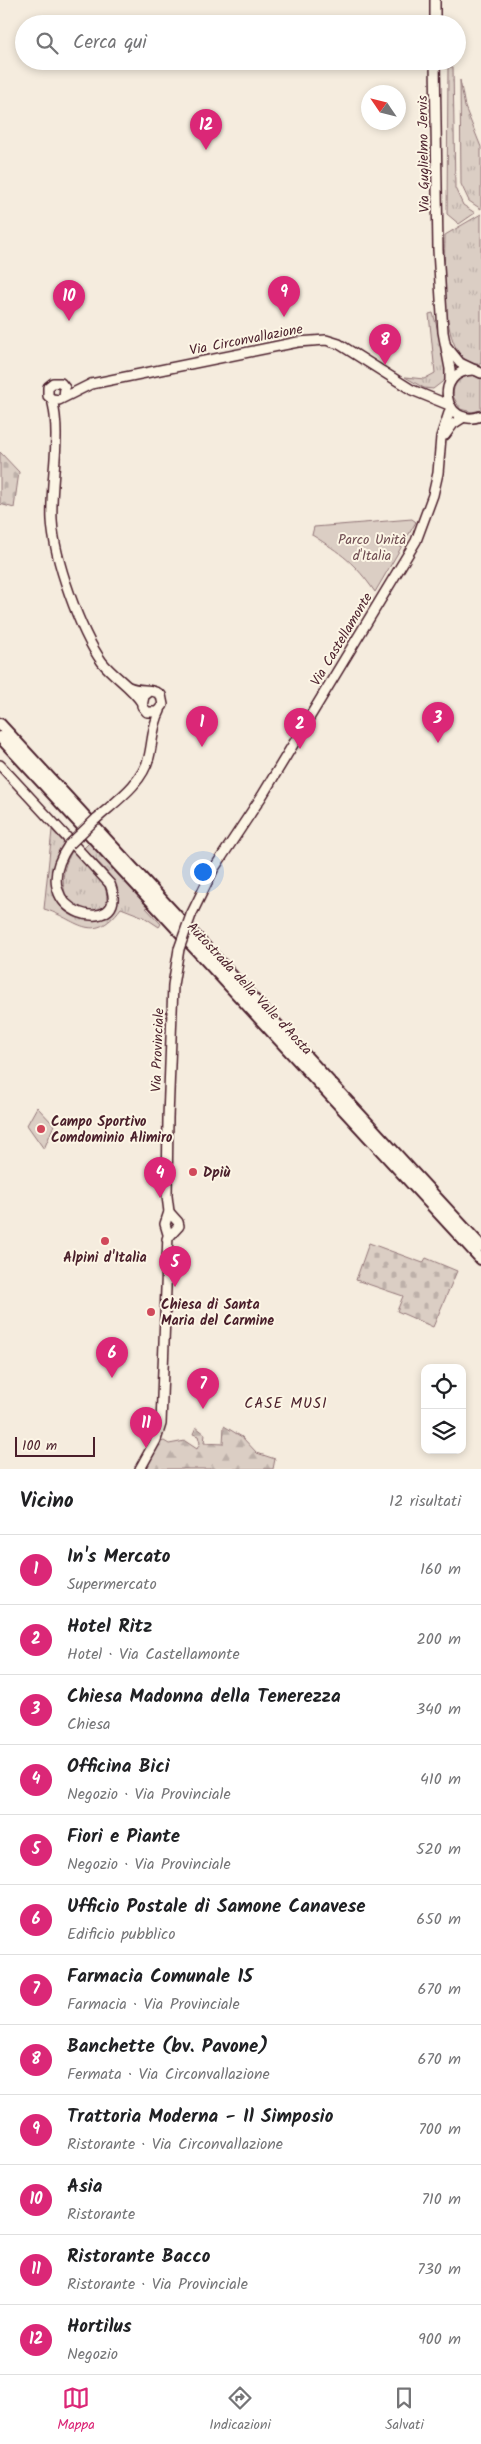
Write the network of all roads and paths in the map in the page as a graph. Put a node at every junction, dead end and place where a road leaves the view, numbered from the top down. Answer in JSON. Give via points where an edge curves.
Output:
{"nodes":[{"id":1,"x":435,"y":0,"type":"edge"},
{"id":2,"x":435,"y":15,"type":"edge"},
{"id":3,"x":435,"y":70,"type":"edge"},
{"id":4,"x":447,"y":347,"type":"junction"},
{"id":5,"x":478,"y":371,"type":"edge"},
{"id":6,"x":62,"y":384,"type":"junction"},
{"id":7,"x":91,"y":384,"type":"junction"},
{"id":8,"x":449,"y":384,"type":"junction"},
{"id":9,"x":424,"y":396,"type":"junction"},
{"id":10,"x":60,"y":398,"type":"junction"},
{"id":11,"x":450,"y":406,"type":"junction"},
{"id":12,"x":481,"y":416,"type":"edge"},
{"id":13,"x":464,"y":417,"type":"junction"},
{"id":14,"x":440,"y":444,"type":"junction"},
{"id":15,"x":120,"y":682,"type":"junction"},
{"id":16,"x":149,"y":692,"type":"junction"},
{"id":17,"x":142,"y":703,"type":"junction"},
{"id":18,"x":160,"y":711,"type":"junction"},
{"id":19,"x":147,"y":712,"type":"junction"},
{"id":20,"x":0,"y":724,"type":"edge"},
{"id":21,"x":153,"y":733,"type":"junction"},
{"id":22,"x":0,"y":737,"type":"edge"},
{"id":23,"x":0,"y":765,"type":"edge"},
{"id":24,"x":179,"y":949,"type":"joint"},
{"id":25,"x":481,"y":1246,"type":"edge"},
{"id":26,"x":481,"y":1259,"type":"edge"},
{"id":27,"x":140,"y":1469,"type":"edge"}],
"edges":[{"from":1,"to":2,"type":"main road"},
{"from":3,"to":4,"type":"main road","name":"Via Guglielmo Jervis","via":[[438,247]]},
{"from":4,"to":5,"type":"main road","via":[[460,363]]},
{"from":4,"to":8,"type":"main road","name":"Via Castellamonte"},
{"from":5,"to":8,"type":"main road","via":[[463,371]]},
{"from":6,"to":7,"type":"main road","name":"Via Circonvallazione"},
{"from":6,"to":10,"type":"main road","via":[[65,388]]},
{"from":6,"to":10,"type":"main road","via":[[50,384],[47,393]]},
{"from":7,"to":9,"type":"main road","name":"Via Circonvallazione","via":[[298,342],[326,340],[346,348]]},
{"from":7,"to":10,"type":"main road","name":"Via Circonvallazione"},
{"from":8,"to":9,"type":"main road","via":[[439,394]]},
{"from":8,"to":11,"type":"main road","name":"Via Castellamonte","via":[[447,396]]},
{"from":9,"to":11,"type":"main road","name":"Via Circonvallazione"},
{"from":10,"to":15,"type":"main road","via":[[56,419],[52,518],[56,546],[89,640]]},
{"from":11,"to":13,"type":"main road","name":"Via Circonvallazione"},
{"from":11,"to":14,"type":"main road","name":"Via Castellamonte"},
{"from":12,"to":13,"type":"main road"},
{"from":13,"to":14,"type":"main road","via":[[450,427]]},
{"from":14,"to":24,"type":"main road","name":"Via Castellamonte","bridge":true,"via":[[433,495],[416,541],[262,796],[213,870]]},
{"from":15,"to":16,"type":"main road"},
{"from":15,"to":17,"type":"main road"},
{"from":16,"to":17,"type":"main road"},
{"from":16,"to":18,"type":"main road","via":[[163,697]]},
{"from":17,"to":19,"type":"main road"},
{"from":18,"to":19,"type":"main road"},
{"from":18,"to":21,"type":"main road"},
{"from":19,"to":21,"type":"main road"},
{"from":20,"to":25,"type":"highway","name":"Autostrada della Valle d'Aosta"},
{"from":21,"to":23,"type":"main road","bridge":true,"via":[[148,759],[141,774],[131,787],[96,819],[69,845],[61,858],[57,885],[61,896],[80,914],[100,915],[111,904],[110,884]]},
{"from":22,"to":26,"type":"highway","name":"Autostrada della Valle d'Aosta"},
{"from":24,"to":27,"type":"main road","name":"Via Provinciale","via":[[173,985],[169,1225],[161,1424]]}]}
